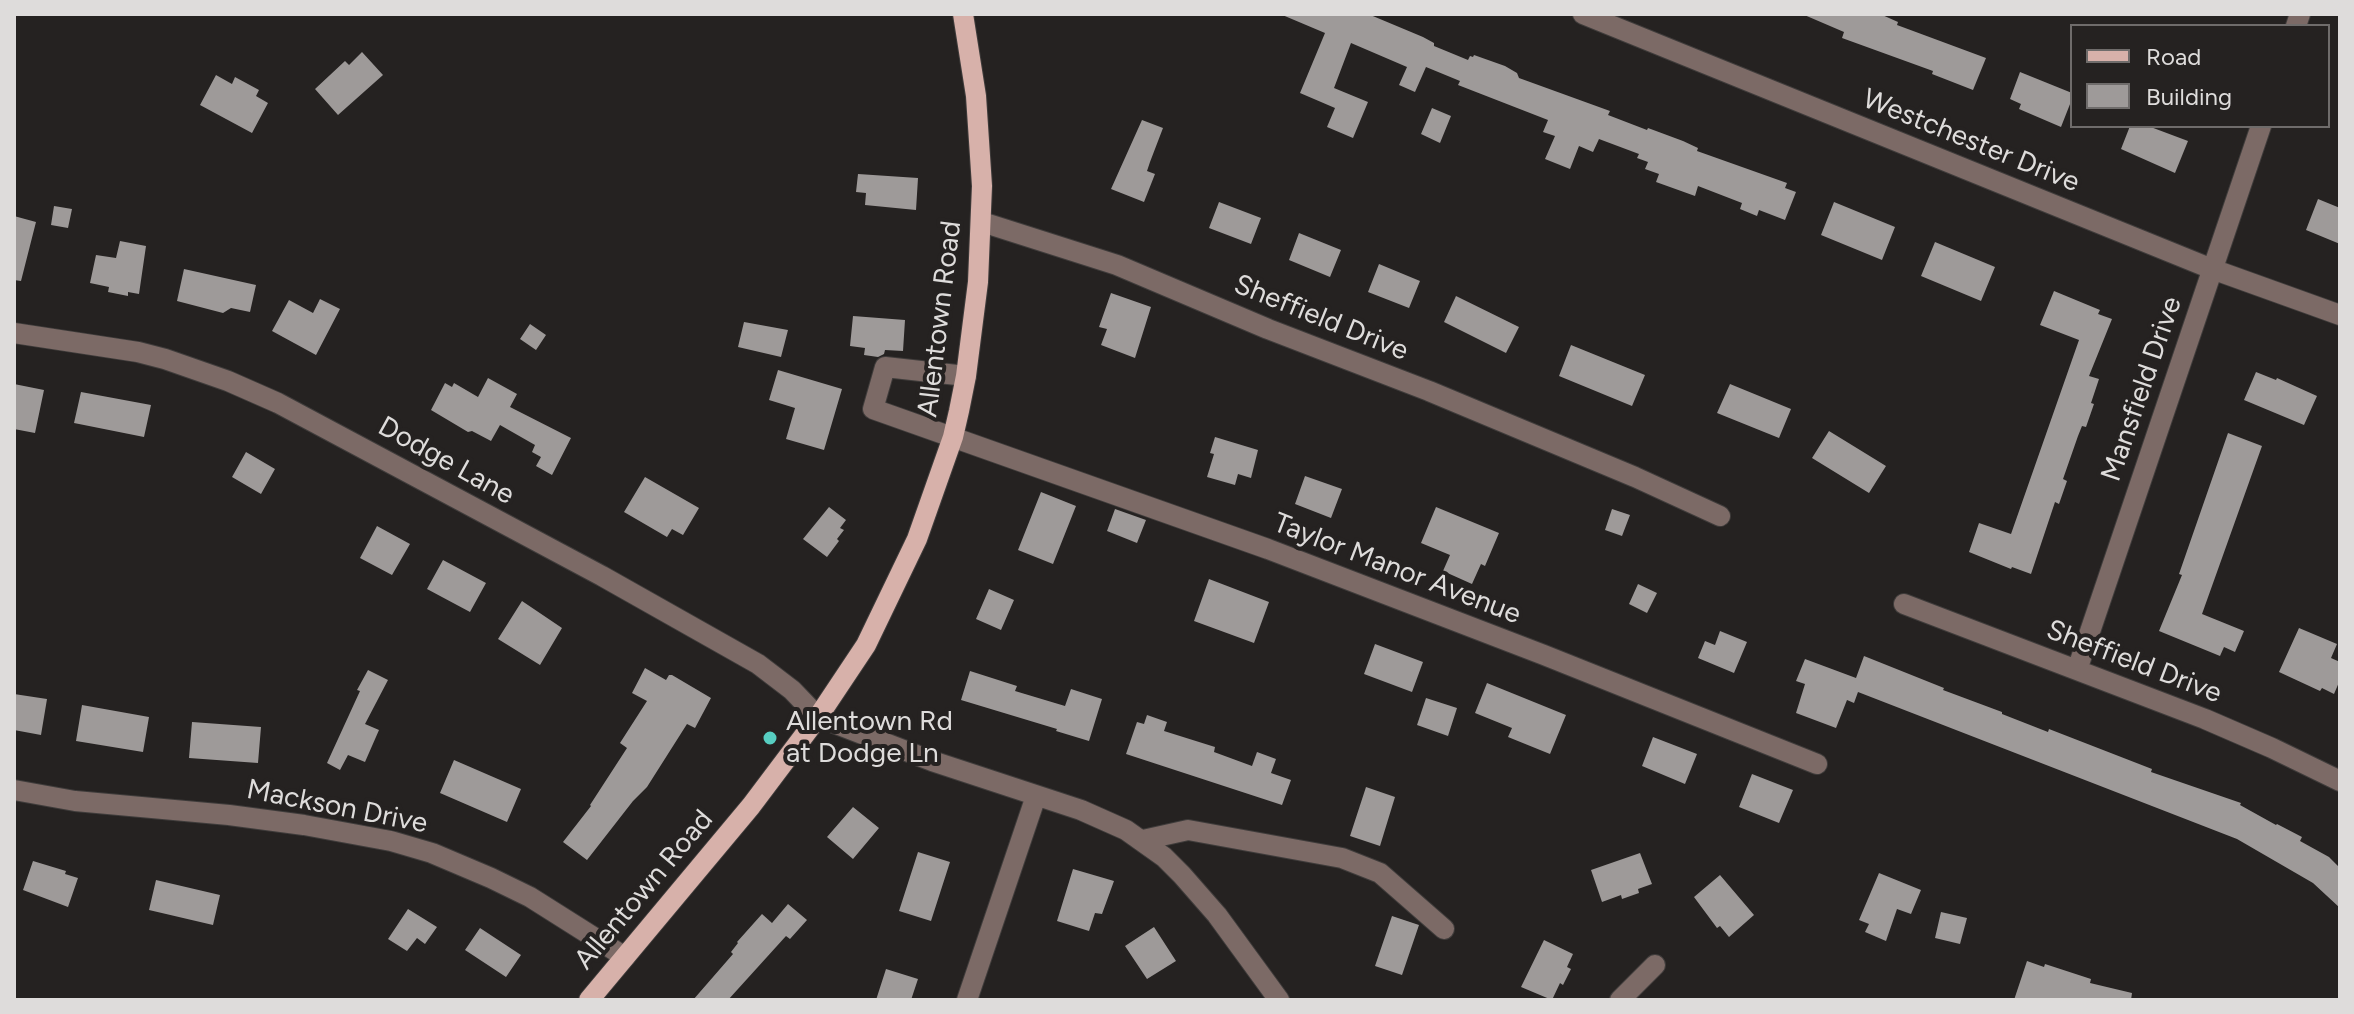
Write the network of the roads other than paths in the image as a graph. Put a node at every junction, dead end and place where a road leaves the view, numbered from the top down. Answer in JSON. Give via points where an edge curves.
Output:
{"nodes":[{"id":1,"x":963,"y":14,"type":"edge"},
{"id":2,"x":1583,"y":14,"type":"edge"},
{"id":3,"x":2260,"y":128,"type":"edge"},
{"id":4,"x":982,"y":222,"type":"junction"},
{"id":5,"x":2212,"y":269,"type":"junction"},
{"id":6,"x":2340,"y":315,"type":"edge"},
{"id":7,"x":14,"y":333,"type":"edge"},
{"id":8,"x":966,"y":376,"type":"junction"},
{"id":9,"x":953,"y":437,"type":"junction"},
{"id":10,"x":1720,"y":516,"type":"dead end"},
{"id":11,"x":1904,"y":604,"type":"dead end"},
{"id":12,"x":2077,"y":670,"type":"junction"},
{"id":13,"x":818,"y":717,"type":"junction"},
{"id":14,"x":1817,"y":764,"type":"dead end"},
{"id":15,"x":2340,"y":781,"type":"edge"},
{"id":16,"x":14,"y":790,"type":"edge"},
{"id":17,"x":1036,"y":796,"type":"junction"},
{"id":18,"x":1143,"y":840,"type":"junction"},
{"id":19,"x":1444,"y":929,"type":"dead end"},
{"id":20,"x":625,"y":957,"type":"junction"},
{"id":21,"x":1655,"y":965,"type":"dead end"},
{"id":22,"x":589,"y":1000,"type":"edge"},
{"id":23,"x":967,"y":1000,"type":"edge"},
{"id":24,"x":1279,"y":1000,"type":"edge"},
{"id":25,"x":1620,"y":1000,"type":"edge"}],
"edges":[{"from":1,"to":4,"type":"main road","name":"Allentown Road","via":[[976,96]]},
{"from":2,"to":5,"type":"street","name":"Westchester Drive"},
{"from":3,"to":5,"type":"street","name":"Mansfield Drive"},
{"from":4,"to":8,"type":"main road","name":"Allentown Road"},
{"from":4,"to":10,"type":"street","name":"Sheffield Drive","via":[[1117,265]]},
{"from":5,"to":6,"type":"street","name":"Westchester Drive"},
{"from":5,"to":12,"type":"street","name":"Mansfield Drive"},
{"from":7,"to":13,"type":"street","name":"Dodge Lane","via":[[165,359],[278,403],[758,664]]},
{"from":8,"to":9,"type":"main road","name":"Allentown Road"},
{"from":8,"to":9,"type":"street","name":"Taylor Manor Avenue","via":[[885,367],[873,409]]},
{"from":9,"to":13,"type":"main road","name":"Allentown Road","via":[[886,607]]},
{"from":9,"to":14,"type":"street","name":"Taylor Manor Avenue","via":[[1268,549]]},
{"from":11,"to":12,"type":"street","name":"Sheffield Drive"},
{"from":12,"to":15,"type":"street","name":"Sheffield Drive","via":[[2205,719]]},
{"from":13,"to":17,"type":"street"},
{"from":13,"to":20,"type":"main road","name":"Allentown Road"},
{"from":16,"to":20,"type":"street","name":"Mackson Drive","via":[[304,825],[391,841],[504,884]]},
{"from":17,"to":18,"type":"street","via":[[1103,818]]},
{"from":17,"to":23,"type":"street"},
{"from":18,"to":19,"type":"street","via":[[1188,830],[1342,858],[1380,873]]},
{"from":18,"to":24,"type":"street","via":[[1208,905]]},
{"from":20,"to":22,"type":"main road","name":"Allentown Road"},
{"from":21,"to":25,"type":"street"}]}
